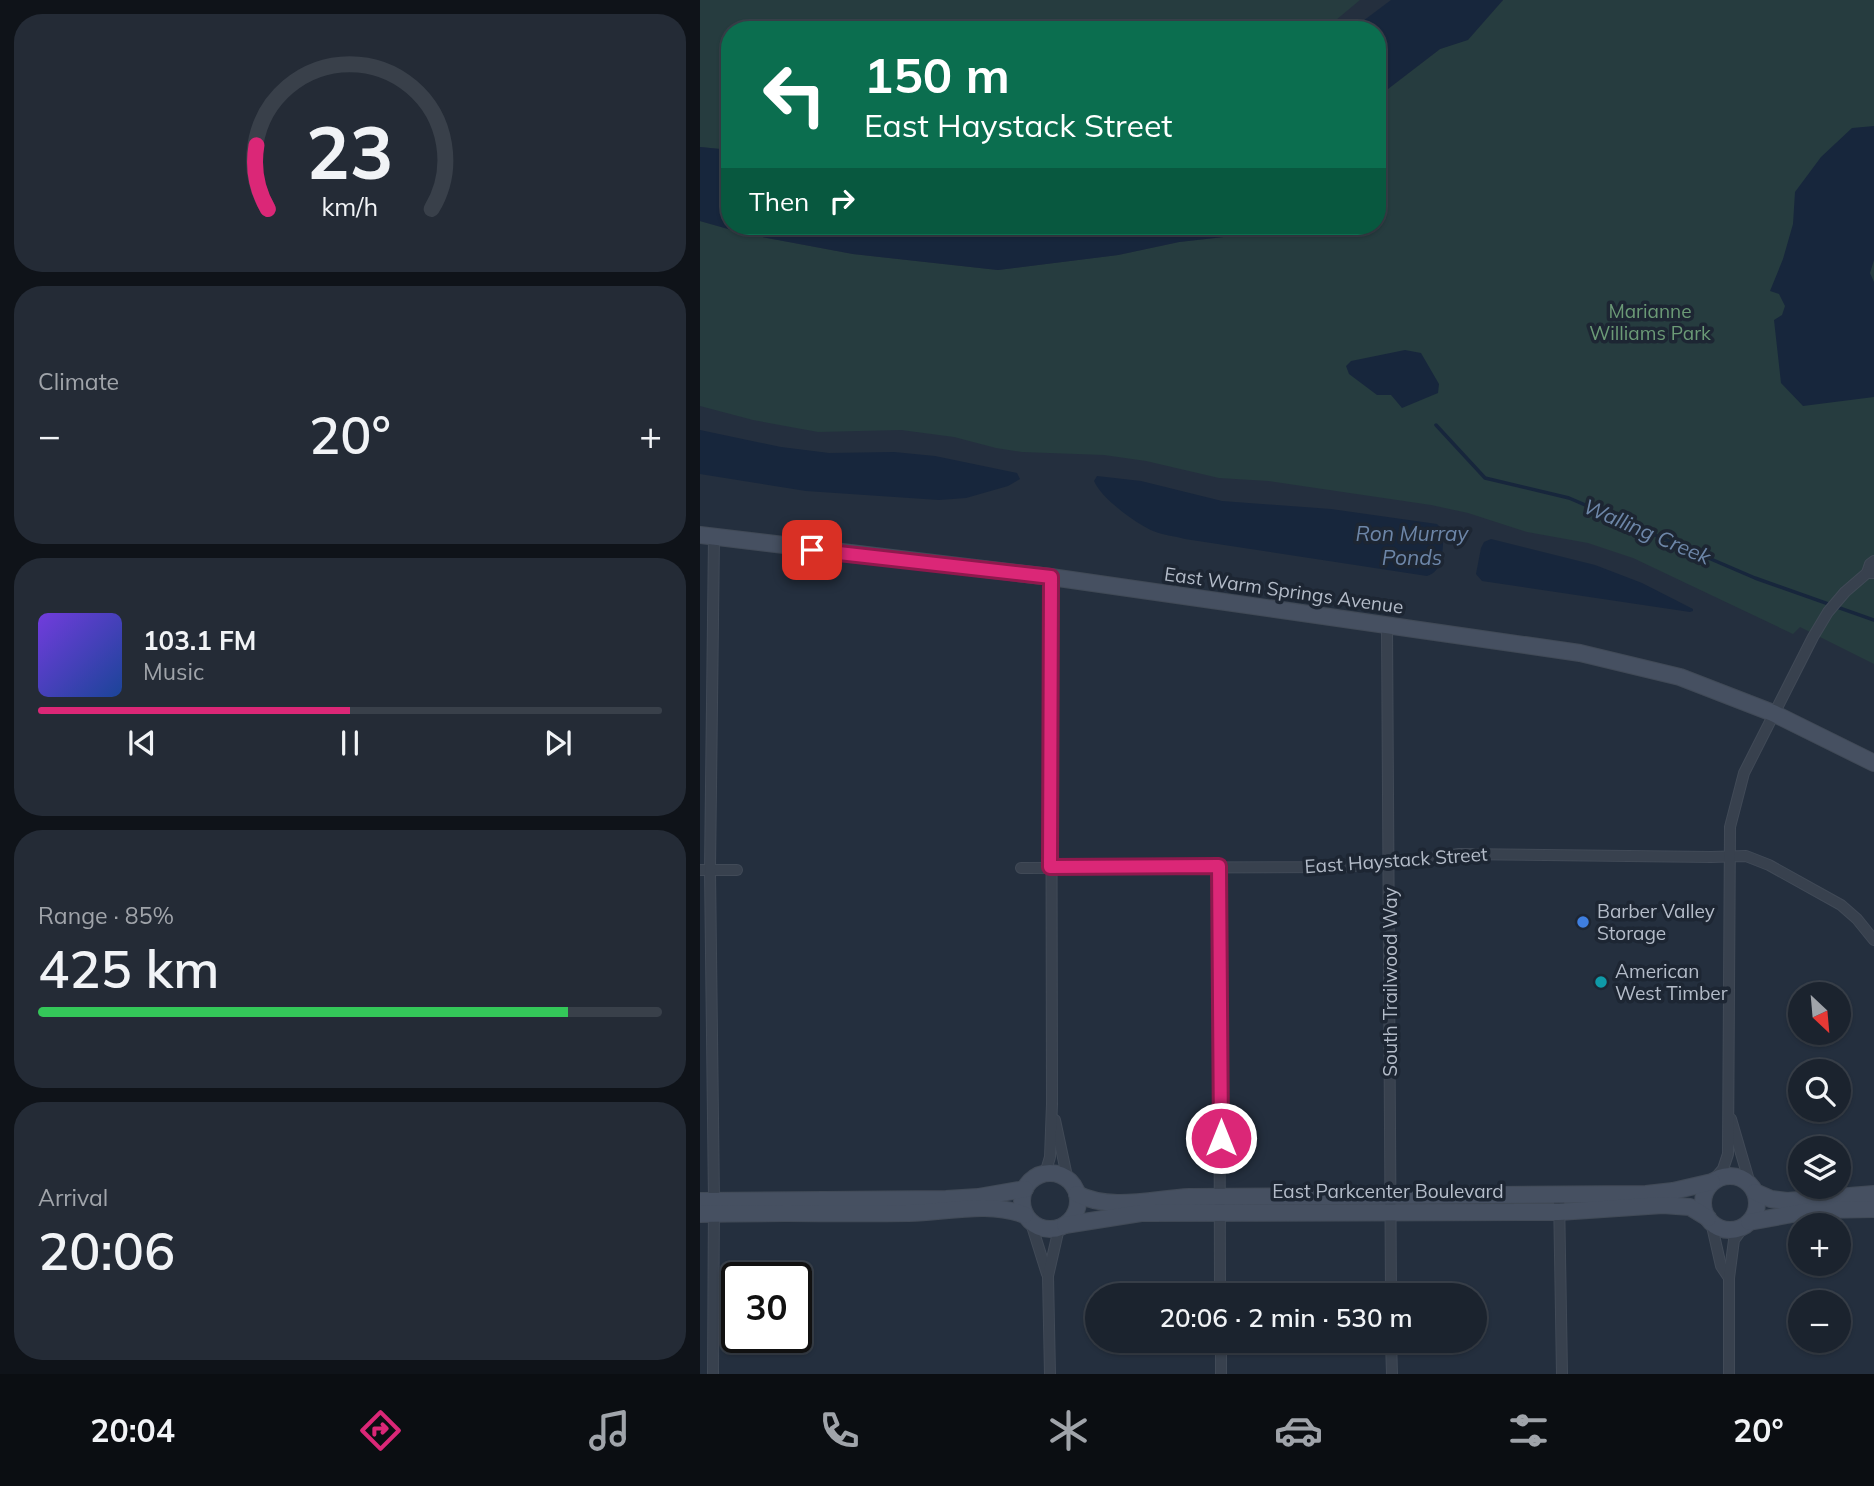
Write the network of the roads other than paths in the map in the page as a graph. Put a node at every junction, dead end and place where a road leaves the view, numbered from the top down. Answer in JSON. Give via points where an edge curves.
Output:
{"nodes":[{"id":1,"x":707,"y":536,"type":"edge"},
{"id":2,"x":1874,"y":561,"type":"edge"},
{"id":3,"x":1870,"y":573,"type":"edge"},
{"id":4,"x":1051,"y":577,"type":"junction"},
{"id":5,"x":1387,"y":627,"type":"junction"},
{"id":6,"x":1773,"y":713,"type":"junction"},
{"id":7,"x":705,"y":714,"type":"edge"},
{"id":8,"x":1847,"y":748,"type":"junction"},
{"id":9,"x":1874,"y":758,"type":"edge"},
{"id":10,"x":1874,"y":763,"type":"edge"},
{"id":11,"x":1730,"y":856,"type":"junction"},
{"id":12,"x":1390,"y":863,"type":"junction"},
{"id":13,"x":1219,"y":866,"type":"junction"},
{"id":14,"x":1050,"y":867,"type":"junction"},
{"id":15,"x":1021,"y":868,"type":"dead end"},
{"id":16,"x":705,"y":870,"type":"edge"},
{"id":17,"x":737,"y":870,"type":"dead end"},
{"id":18,"x":1874,"y":940,"type":"edge"},
{"id":19,"x":1052,"y":1104,"type":"junction"},
{"id":20,"x":1729,"y":1114,"type":"junction"},
{"id":21,"x":1045,"y":1174,"type":"junction"},
{"id":22,"x":1712,"y":1182,"type":"junction"},
{"id":23,"x":1073,"y":1187,"type":"junction"},
{"id":24,"x":1753,"y":1188,"type":"junction"},
{"id":25,"x":1025,"y":1189,"type":"junction"},
{"id":26,"x":1874,"y":1194,"type":"edge"},
{"id":27,"x":1559,"y":1203,"type":"junction"},
{"id":28,"x":1390,"y":1204,"type":"junction"},
{"id":29,"x":1221,"y":1205,"type":"junction"},
{"id":30,"x":707,"y":1207,"type":"edge"},
{"id":31,"x":1874,"y":1209,"type":"edge"},
{"id":32,"x":1028,"y":1219,"type":"junction"},
{"id":33,"x":1709,"y":1220,"type":"junction"},
{"id":34,"x":1747,"y":1223,"type":"junction"},
{"id":35,"x":1062,"y":1226,"type":"junction"},
{"id":36,"x":1048,"y":1276,"type":"junction"},
{"id":37,"x":1729,"y":1278,"type":"junction"},
{"id":38,"x":1220,"y":1283,"type":"edge"},
{"id":39,"x":1391,"y":1283,"type":"edge"},
{"id":40,"x":1221,"y":1353,"type":"edge"},
{"id":41,"x":1391,"y":1353,"type":"edge"},
{"id":42,"x":713,"y":1374,"type":"edge"},
{"id":43,"x":1049,"y":1374,"type":"edge"},
{"id":44,"x":1221,"y":1374,"type":"edge"},
{"id":45,"x":1392,"y":1374,"type":"edge"},
{"id":46,"x":1562,"y":1374,"type":"edge"},
{"id":47,"x":1729,"y":1374,"type":"edge"}],
"edges":[{"from":1,"to":4,"type":"street","name":"East Warm Springs Avenue"},
{"from":1,"to":7,"type":"street"},
{"from":2,"to":3,"type":"street"},
{"from":3,"to":6,"type":"street","via":[[1836,602]]},
{"from":4,"to":5,"type":"street","name":"East Warm Springs Avenue"},
{"from":4,"to":14,"type":"street"},
{"from":5,"to":6,"type":"street","name":"East Warm Springs Avenue","via":[[1580,653],[1680,677]]},
{"from":5,"to":12,"type":"street","name":"South Trailwood Way"},
{"from":6,"to":8,"type":"street","name":"East Warm Springs Avenue"},
{"from":6,"to":11,"type":"street","via":[[1734,805]]},
{"from":7,"to":16,"type":"street"},
{"from":8,"to":9,"type":"street","name":"East Warm Springs Avenue"},
{"from":8,"to":10,"type":"street","name":"East Warm Springs Avenue"},
{"from":11,"to":12,"type":"street","name":"East Haystack Street","via":[[1459,854]]},
{"from":11,"to":18,"type":"street","name":"East Haystack Street","via":[[1769,864],[1826,895],[1857,919]]},
{"from":11,"to":20,"type":"street"},
{"from":12,"to":13,"type":"street","name":"East Haystack Street"},
{"from":12,"to":28,"type":"street","name":"South Trailwood Way"},
{"from":13,"to":14,"type":"street","name":"East Haystack Street"},
{"from":13,"to":29,"type":"street"},
{"from":14,"to":15,"type":"street","name":"East Haystack Street"},
{"from":14,"to":19,"type":"street"},
{"from":16,"to":17,"type":"street"},
{"from":16,"to":30,"type":"street"},
{"from":19,"to":21,"type":"street"},
{"from":19,"to":23,"type":"street"},
{"from":20,"to":22,"type":"street","via":[[1728,1154]]},
{"from":20,"to":24,"type":"street"},
{"from":21,"to":23,"type":"street"},
{"from":21,"to":25,"type":"street"},
{"from":22,"to":24,"type":"street","via":[[1731,1175],[1745,1179]]},
{"from":22,"to":27,"type":"street","name":"East Parkcenter Boulevard","via":[[1658,1194]]},
{"from":22,"to":33,"type":"street","via":[[1703,1199]]},
{"from":23,"to":29,"type":"street","name":"East Parkcenter Boulevard","via":[[1089,1200],[1103,1203]]},
{"from":23,"to":35,"type":"street","via":[[1077,1209]]},
{"from":24,"to":26,"type":"street","via":[[1771,1199],[1787,1201]]},
{"from":24,"to":34,"type":"street","via":[[1757,1207]]},
{"from":25,"to":30,"type":"street","via":[[946,1199]]},
{"from":25,"to":32,"type":"street","via":[[1022,1207]]},
{"from":27,"to":28,"type":"street","name":"East Parkcenter Boulevard"},
{"from":27,"to":33,"type":"street","name":"East Parkcenter Boulevard","via":[[1676,1205]]},
{"from":27,"to":46,"type":"street"},
{"from":28,"to":29,"type":"street","name":"East Parkcenter Boulevard"},
{"from":28,"to":39,"type":"street","name":"South Trailwood Way"},
{"from":29,"to":35,"type":"street","name":"East Parkcenter Boulevard","via":[[1115,1215]]},
{"from":29,"to":38,"type":"street"},
{"from":30,"to":32,"type":"street","via":[[911,1213],[989,1207],[1007,1208]]},
{"from":30,"to":42,"type":"street"},
{"from":31,"to":34,"type":"street","via":[[1814,1210]]},
{"from":32,"to":35,"type":"street","via":[[1045,1229]]},
{"from":32,"to":36,"type":"street"},
{"from":33,"to":34,"type":"street","via":[[1729,1230]]},
{"from":33,"to":37,"type":"street","via":[[1721,1266]]},
{"from":34,"to":37,"type":"street","via":[[1734,1240]]},
{"from":35,"to":36,"type":"street"},
{"from":36,"to":43,"type":"street"},
{"from":37,"to":47,"type":"street"},
{"from":40,"to":44,"type":"street"},
{"from":41,"to":45,"type":"street"}]}
